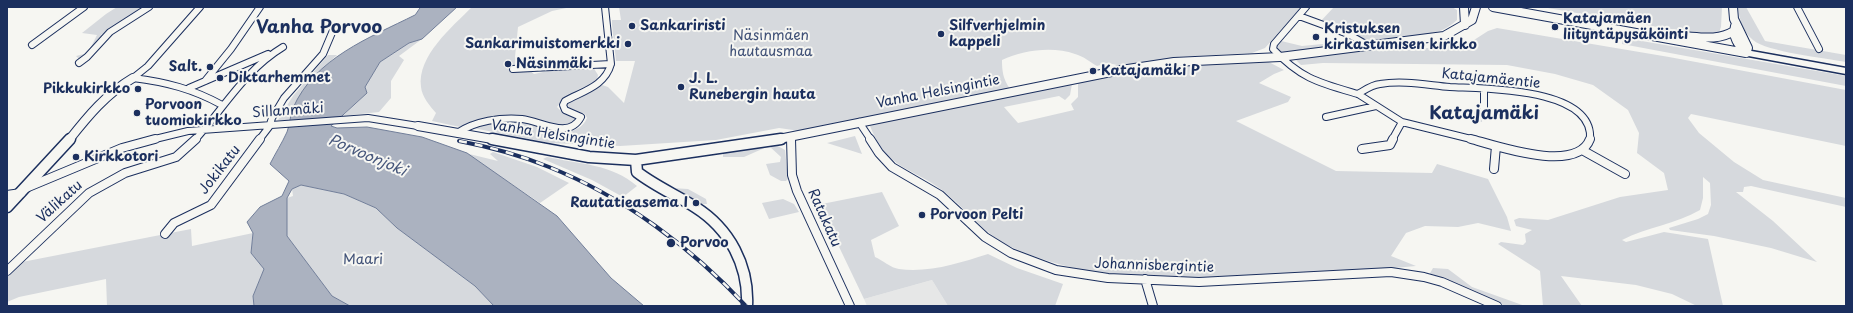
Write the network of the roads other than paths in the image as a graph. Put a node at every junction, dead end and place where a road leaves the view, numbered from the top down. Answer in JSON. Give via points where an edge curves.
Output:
{"nodes":[{"id":1,"x":84,"y":7,"type":"edge"},
{"id":2,"x":149,"y":7,"type":"edge"},
{"id":3,"x":200,"y":7,"type":"edge"},
{"id":4,"x":260,"y":7,"type":"edge"},
{"id":5,"x":605,"y":7,"type":"edge"},
{"id":6,"x":1306,"y":7,"type":"edge"},
{"id":7,"x":1464,"y":7,"type":"edge"},
{"id":8,"x":1476,"y":7,"type":"edge"},
{"id":9,"x":1493,"y":7,"type":"edge"},
{"id":10,"x":1523,"y":7,"type":"edge"},
{"id":11,"x":1733,"y":7,"type":"edge"},
{"id":12,"x":1797,"y":7,"type":"edge"},
{"id":13,"x":1299,"y":16,"type":"junction"},
{"id":14,"x":1465,"y":25,"type":"junction"},
{"id":15,"x":334,"y":28,"type":"dead end"},
{"id":16,"x":1735,"y":28,"type":"junction"},
{"id":17,"x":1682,"y":36,"type":"junction"},
{"id":18,"x":32,"y":45,"type":"dead end"},
{"id":19,"x":283,"y":46,"type":"dead end"},
{"id":20,"x":1369,"y":46,"type":"junction"},
{"id":21,"x":1744,"y":49,"type":"junction"},
{"id":22,"x":1819,"y":49,"type":"dead end"},
{"id":23,"x":271,"y":53,"type":"junction"},
{"id":24,"x":1280,"y":57,"type":"junction"},
{"id":25,"x":79,"y":63,"type":"dead end"},
{"id":26,"x":611,"y":64,"type":"junction"},
{"id":27,"x":1846,"y":65,"type":"edge"},
{"id":28,"x":513,"y":69,"type":"dead end"},
{"id":29,"x":1846,"y":70,"type":"edge"},
{"id":30,"x":134,"y":78,"type":"junction"},
{"id":31,"x":205,"y":81,"type":"junction"},
{"id":32,"x":189,"y":88,"type":"junction"},
{"id":33,"x":1484,"y":89,"type":"junction"},
{"id":34,"x":1358,"y":94,"type":"junction"},
{"id":35,"x":222,"y":105,"type":"junction"},
{"id":36,"x":1376,"y":106,"type":"junction"},
{"id":37,"x":1484,"y":113,"type":"dead end"},
{"id":38,"x":1326,"y":117,"type":"dead end"},
{"id":39,"x":859,"y":122,"type":"junction"},
{"id":40,"x":1402,"y":122,"type":"junction"},
{"id":41,"x":418,"y":126,"type":"joint"},
{"id":42,"x":269,"y":127,"type":"junction"},
{"id":43,"x":204,"y":130,"type":"junction"},
{"id":44,"x":456,"y":133,"type":"junction"},
{"id":45,"x":791,"y":138,"type":"junction"},
{"id":46,"x":1496,"y":146,"type":"junction"},
{"id":47,"x":1362,"y":150,"type":"dead end"},
{"id":48,"x":1582,"y":150,"type":"junction"},
{"id":49,"x":636,"y":160,"type":"junction"},
{"id":50,"x":1494,"y":169,"type":"dead end"},
{"id":51,"x":1624,"y":174,"type":"dead end"},
{"id":52,"x":24,"y":190,"type":"junction"},
{"id":53,"x":7,"y":195,"type":"edge"},
{"id":54,"x":7,"y":207,"type":"edge"},
{"id":55,"x":166,"y":234,"type":"dead end"},
{"id":56,"x":7,"y":270,"type":"edge"},
{"id":57,"x":1145,"y":279,"type":"junction"},
{"id":58,"x":747,"y":306,"type":"edge"},
{"id":59,"x":850,"y":306,"type":"edge"},
{"id":60,"x":1153,"y":306,"type":"edge"},
{"id":61,"x":1497,"y":306,"type":"edge"}],
"edges":[{"from":1,"to":18,"type":"street"},
{"from":2,"to":25,"type":"street","via":[[103,38],[89,57]]},
{"from":3,"to":30,"type":"street","via":[[152,62]]},
{"from":4,"to":31,"type":"street"},
{"from":5,"to":26,"type":"street"},
{"from":6,"to":13,"type":"street"},
{"from":7,"to":14,"type":"street"},
{"from":8,"to":14,"type":"street","name":"Vanha Helsingintie","via":[[1472,20]]},
{"from":9,"to":21,"type":"street"},
{"from":10,"to":17,"type":"street"},
{"from":11,"to":16,"type":"street"},
{"from":12,"to":22,"type":"street"},
{"from":13,"to":20,"type":"street","via":[[1348,34]]},
{"from":13,"to":24,"type":"street","via":[[1274,44],[1273,49]]},
{"from":14,"to":20,"type":"street","name":"Vanha Helsingintie","via":[[1444,36]]},
{"from":15,"to":42,"type":"street","name":"Jokikatu","via":[[323,54],[271,117]]},
{"from":16,"to":17,"type":"street","via":[[1725,37]]},
{"from":16,"to":21,"type":"street"},
{"from":17,"to":21,"type":"street"},
{"from":19,"to":23,"type":"street","name":"Välikatu"},
{"from":20,"to":24,"type":"street","name":"Vanha Helsingintie"},
{"from":21,"to":27,"type":"main road"},
{"from":21,"to":29,"type":"main road"},
{"from":23,"to":31,"type":"street"},
{"from":23,"to":35,"type":"street","name":"Välikatu"},
{"from":24,"to":34,"type":"street","via":[[1295,71],[1309,78]]},
{"from":24,"to":39,"type":"street","name":"Vanha Helsingintie","via":[[1174,62],[1121,70]]},
{"from":26,"to":28,"type":"street"},
{"from":26,"to":44,"type":"street","via":[[610,72],[603,81],[562,105],[565,110],[581,117],[576,126],[562,129],[522,119],[502,120],[466,126]]},
{"from":30,"to":32,"type":"street"},
{"from":30,"to":52,"type":"street","via":[[107,94],[61,151]]},
{"from":31,"to":32,"type":"street"},
{"from":32,"to":35,"type":"street"},
{"from":33,"to":34,"type":"street","name":"Katajamäentie","via":[[1398,84],[1371,86]]},
{"from":33,"to":37,"type":"street"},
{"from":33,"to":48,"type":"street","name":"Katajamäentie","via":[[1536,94],[1557,100],[1571,108],[1581,115],[1592,134],[1590,142]]},
{"from":34,"to":36,"type":"street"},
{"from":35,"to":43,"type":"street","name":"Välikatu"},
{"from":36,"to":38,"type":"street"},
{"from":36,"to":40,"type":"street"},
{"from":39,"to":45,"type":"street","name":"Vanha Helsingintie"},
{"from":39,"to":57,"type":"street","name":"Johannisbergintie","via":[[879,153],[892,167],[940,195],[997,246],[1041,265],[1074,274]]},
{"from":40,"to":46,"type":"street"},
{"from":40,"to":47,"type":"street","via":[[1390,144]]},
{"from":41,"to":42,"type":"street","name":"Sillanmäki","via":[[376,119]]},
{"from":41,"to":44,"type":"street","name":"Vanha Helsingintie"},
{"from":42,"to":43,"type":"street","name":"Sillanmäki"},
{"from":42,"to":55,"type":"street","name":"Jokikatu","via":[[211,205],[174,223]]},
{"from":43,"to":52,"type":"street","name":"Sillanmäki","via":[[161,137],[122,148]]},
{"from":43,"to":56,"type":"street","name":"Välikatu","via":[[180,155],[109,179],[94,189]]},
{"from":44,"to":49,"type":"street","name":"Vanha Helsingintie","via":[[588,157]]},
{"from":45,"to":49,"type":"street","name":"Vanha Helsingintie"},
{"from":45,"to":59,"type":"street","name":"Ratakatu","via":[[792,175],[797,191]]},
{"from":46,"to":48,"type":"street","via":[[1547,156],[1571,154]]},
{"from":46,"to":50,"type":"street"},
{"from":48,"to":51,"type":"street"},
{"from":49,"to":58,"type":"street","via":[[637,172],[696,208],[713,221],[726,236],[737,252],[746,277]]},
{"from":52,"to":53,"type":"street","name":"Sillanmäki"},
{"from":52,"to":54,"type":"street"},
{"from":57,"to":60,"type":"street"},
{"from":57,"to":61,"type":"street","name":"Johannisbergintie","via":[[1223,282],[1391,272],[1442,282]]}]}
